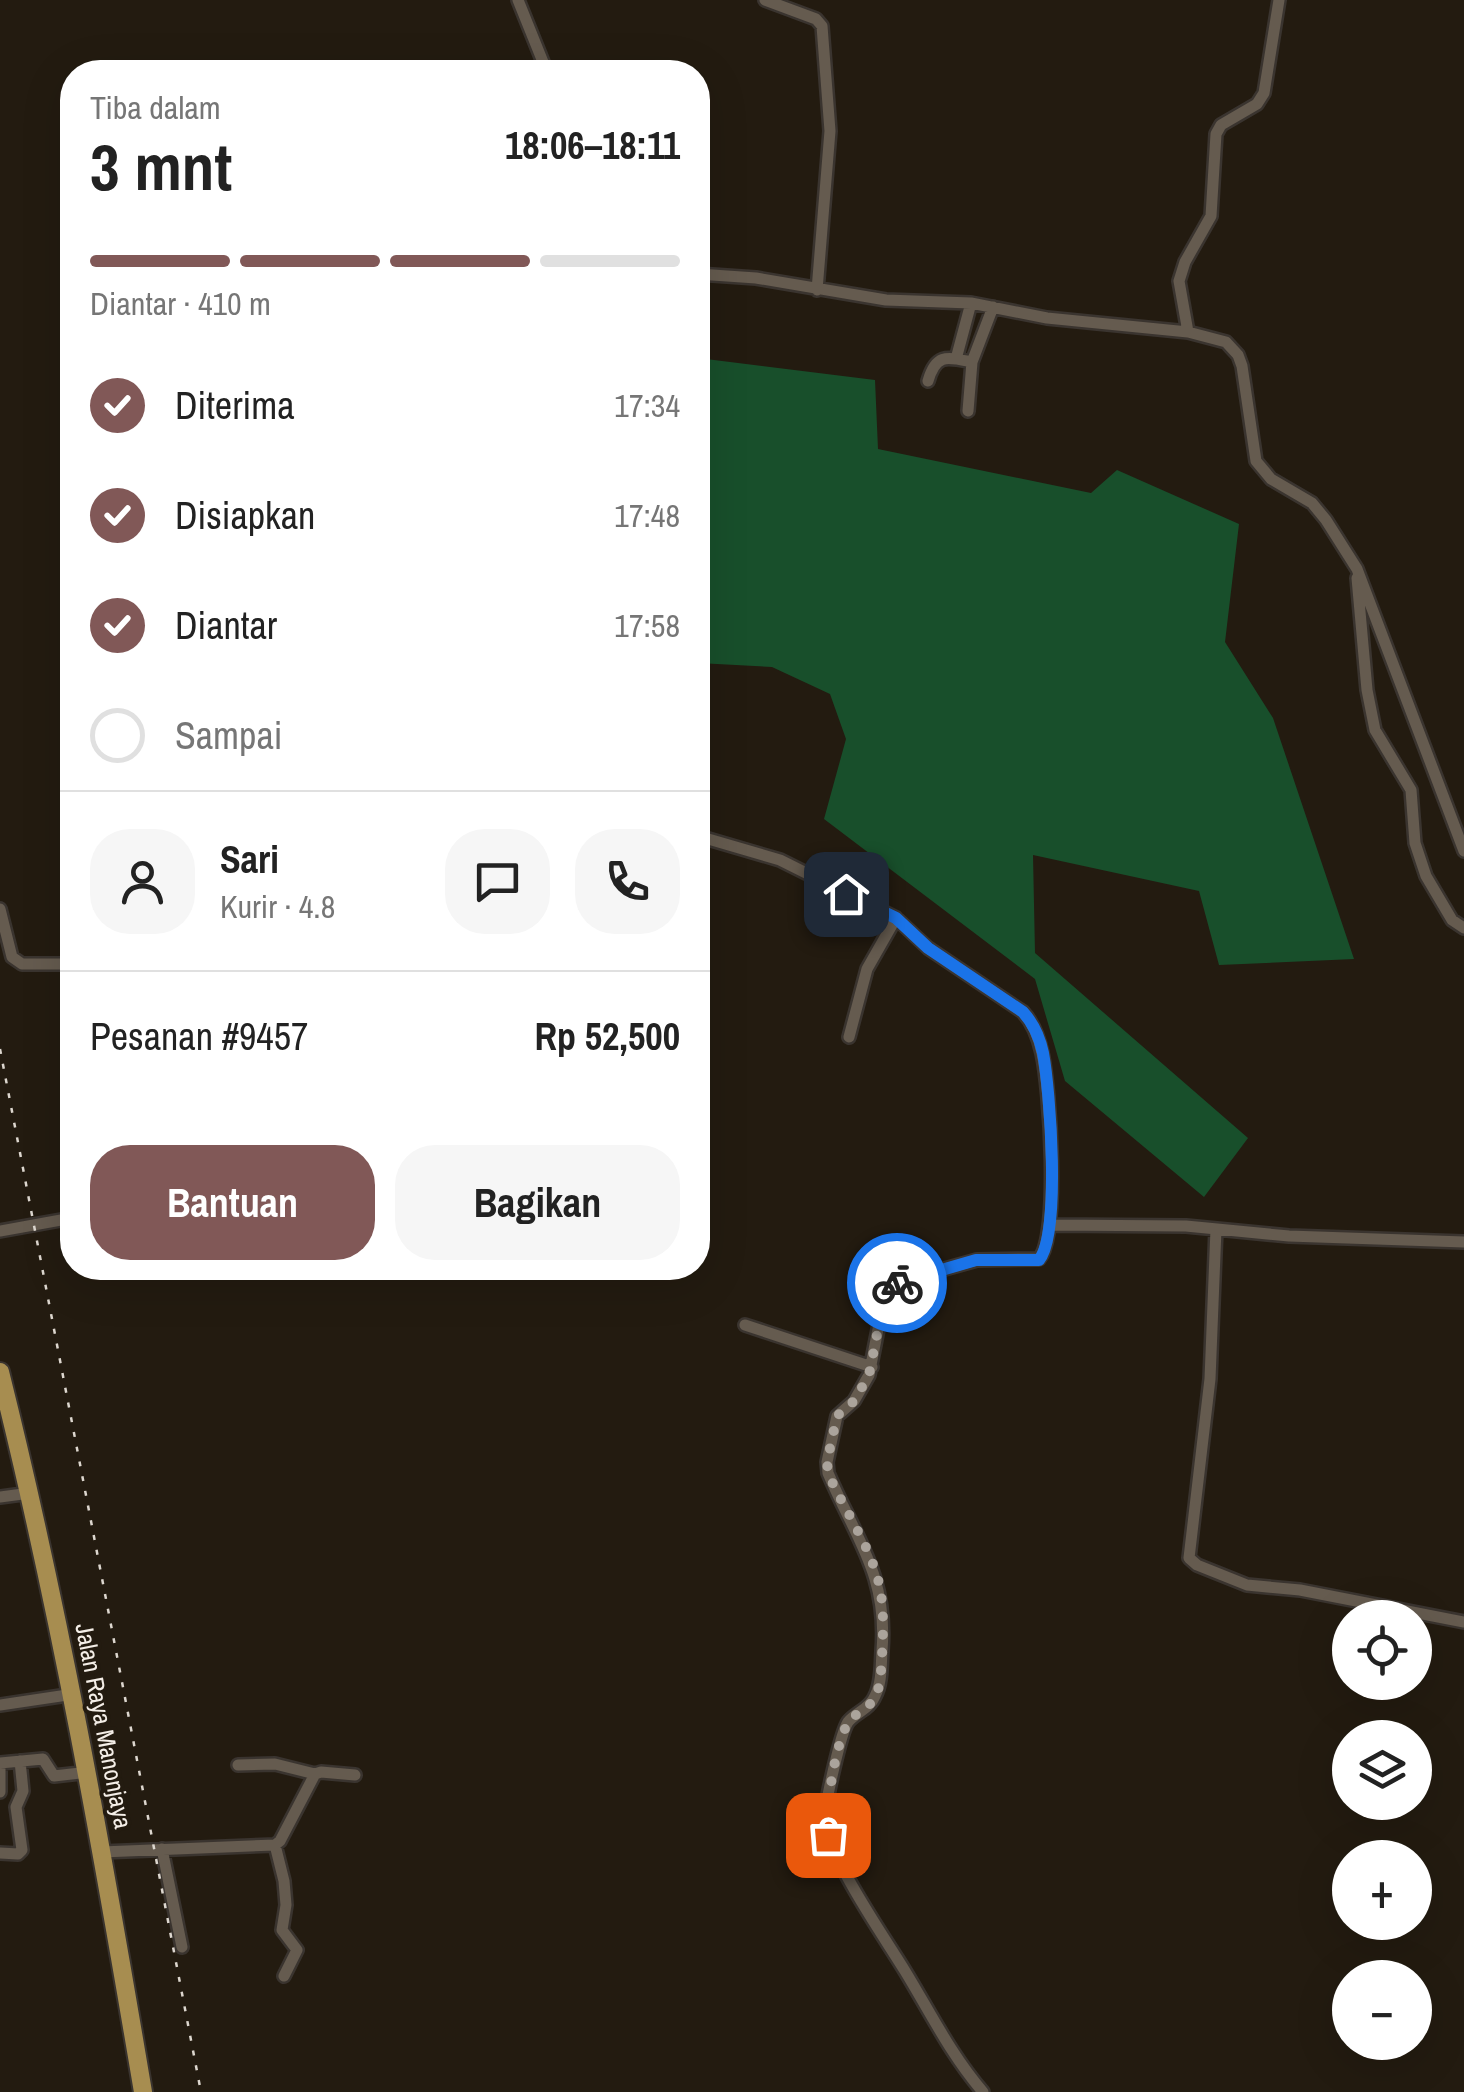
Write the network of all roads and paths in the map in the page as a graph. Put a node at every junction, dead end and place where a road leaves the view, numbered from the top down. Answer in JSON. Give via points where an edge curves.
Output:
{"nodes":[{"id":1,"x":518,"y":0,"type":"edge"},
{"id":2,"x":765,"y":0,"type":"edge"},
{"id":3,"x":1279,"y":0,"type":"edge"},
{"id":4,"x":542,"y":60,"type":"edge"},
{"id":5,"x":710,"y":275,"type":"edge"},
{"id":6,"x":816,"y":290,"type":"junction"},
{"id":7,"x":971,"y":303,"type":"junction"},
{"id":8,"x":993,"y":307,"type":"junction"},
{"id":9,"x":1188,"y":332,"type":"junction"},
{"id":10,"x":956,"y":359,"type":"junction"},
{"id":11,"x":972,"y":362,"type":"junction"},
{"id":12,"x":928,"y":381,"type":"dead end"},
{"id":13,"x":968,"y":411,"type":"dead end"},
{"id":14,"x":1357,"y":569,"type":"junction"},
{"id":15,"x":710,"y":840,"type":"edge"},
{"id":16,"x":1464,"y":851,"type":"edge"},
{"id":17,"x":0,"y":909,"type":"edge"},
{"id":18,"x":896,"y":918,"type":"junction"},
{"id":19,"x":1464,"y":928,"type":"edge"},
{"id":20,"x":60,"y":964,"type":"edge"},
{"id":21,"x":850,"y":1037,"type":"dead end"},
{"id":22,"x":60,"y":1220,"type":"edge"},
{"id":23,"x":1051,"y":1225,"type":"junction"},
{"id":24,"x":1216,"y":1228,"type":"junction"},
{"id":25,"x":0,"y":1231,"type":"edge"},
{"id":26,"x":1464,"y":1242,"type":"edge"},
{"id":27,"x":746,"y":1325,"type":"dead end"},
{"id":28,"x":872,"y":1368,"type":"junction"},
{"id":29,"x":0,"y":1372,"type":"edge"},
{"id":30,"x":30,"y":1494,"type":"junction"},
{"id":31,"x":0,"y":1497,"type":"edge"},
{"id":32,"x":1464,"y":1622,"type":"edge"},
{"id":33,"x":74,"y":1694,"type":"junction"},
{"id":34,"x":0,"y":1705,"type":"edge"},
{"id":35,"x":20,"y":1761,"type":"junction"},
{"id":36,"x":0,"y":1766,"type":"edge"},
{"id":37,"x":238,"y":1766,"type":"dead end"},
{"id":38,"x":89,"y":1772,"type":"junction"},
{"id":39,"x":315,"y":1774,"type":"junction"},
{"id":40,"x":355,"y":1775,"type":"dead end"},
{"id":41,"x":0,"y":1792,"type":"edge"},
{"id":42,"x":274,"y":1845,"type":"junction"},
{"id":43,"x":162,"y":1849,"type":"junction"},
{"id":44,"x":102,"y":1852,"type":"junction"},
{"id":45,"x":0,"y":1853,"type":"edge"},
{"id":46,"x":182,"y":1947,"type":"dead end"},
{"id":47,"x":284,"y":1976,"type":"dead end"},
{"id":48,"x":143,"y":2092,"type":"edge"},
{"id":49,"x":983,"y":2092,"type":"edge"}],
"edges":[{"from":1,"to":4,"type":"street"},
{"from":2,"to":6,"type":"street","via":[[822,26],[830,131]]},
{"from":3,"to":9,"type":"street","via":[[1264,93],[1216,134],[1211,216],[1179,280]]},
{"from":5,"to":6,"type":"street"},
{"from":6,"to":7,"type":"street"},
{"from":7,"to":8,"type":"street"},
{"from":7,"to":10,"type":"street"},
{"from":8,"to":9,"type":"street"},
{"from":8,"to":11,"type":"street"},
{"from":9,"to":14,"type":"street","via":[[1226,342],[1238,355],[1256,462],[1312,504]]},
{"from":10,"to":11,"type":"street"},
{"from":10,"to":12,"type":"street","via":[[934,363]]},
{"from":11,"to":13,"type":"street"},
{"from":14,"to":16,"type":"street"},
{"from":14,"to":19,"type":"street","via":[[1375,730],[1412,790],[1415,844],[1426,876]]},
{"from":15,"to":18,"type":"street","via":[[780,860]]},
{"from":17,"to":20,"type":"street","via":[[12,957],[22,964]]},
{"from":18,"to":21,"type":"street","via":[[867,970]]},
{"from":18,"to":23,"type":"street","via":[[1031,1020],[1042,1053]]},
{"from":22,"to":25,"type":"street"},
{"from":23,"to":24,"type":"street"},
{"from":23,"to":28,"type":"street","via":[[1039,1260],[976,1260],[898,1282],[883,1304]]},
{"from":24,"to":26,"type":"street"},
{"from":24,"to":32,"type":"street","via":[[1210,1379],[1190,1558],[1248,1586]]},
{"from":27,"to":28,"type":"street"},
{"from":28,"to":49,"type":"street","via":[[854,1401],[838,1414],[827,1462],[880,1589],[881,1669],[874,1700],[847,1723],[824,1820],[862,1900]]},
{"from":29,"to":30,"type":"main road","name":"Jalan Raya Manonjaya"},
{"from":30,"to":31,"type":"street"},
{"from":30,"to":33,"type":"main road","name":"Jalan Raya Manonjaya"},
{"from":33,"to":34,"type":"street"},
{"from":33,"to":38,"type":"main road","name":"Jalan Raya Manonjaya"},
{"from":35,"to":36,"type":"street"},
{"from":35,"to":38,"type":"street","via":[[45,1759],[54,1776]]},
{"from":35,"to":45,"type":"street","via":[[23,1791],[16,1807],[22,1850]]},
{"from":36,"to":41,"type":"street"},
{"from":37,"to":39,"type":"street","via":[[275,1764]]},
{"from":38,"to":44,"type":"main road","name":"Jalan Raya Manonjaya"},
{"from":39,"to":40,"type":"street"},
{"from":39,"to":42,"type":"street"},
{"from":42,"to":43,"type":"street"},
{"from":42,"to":47,"type":"street","via":[[284,1882],[282,1930],[297,1950]]},
{"from":43,"to":44,"type":"street"},
{"from":43,"to":46,"type":"street"},
{"from":44,"to":48,"type":"main road","name":"Jalan Raya Manonjaya"}]}
